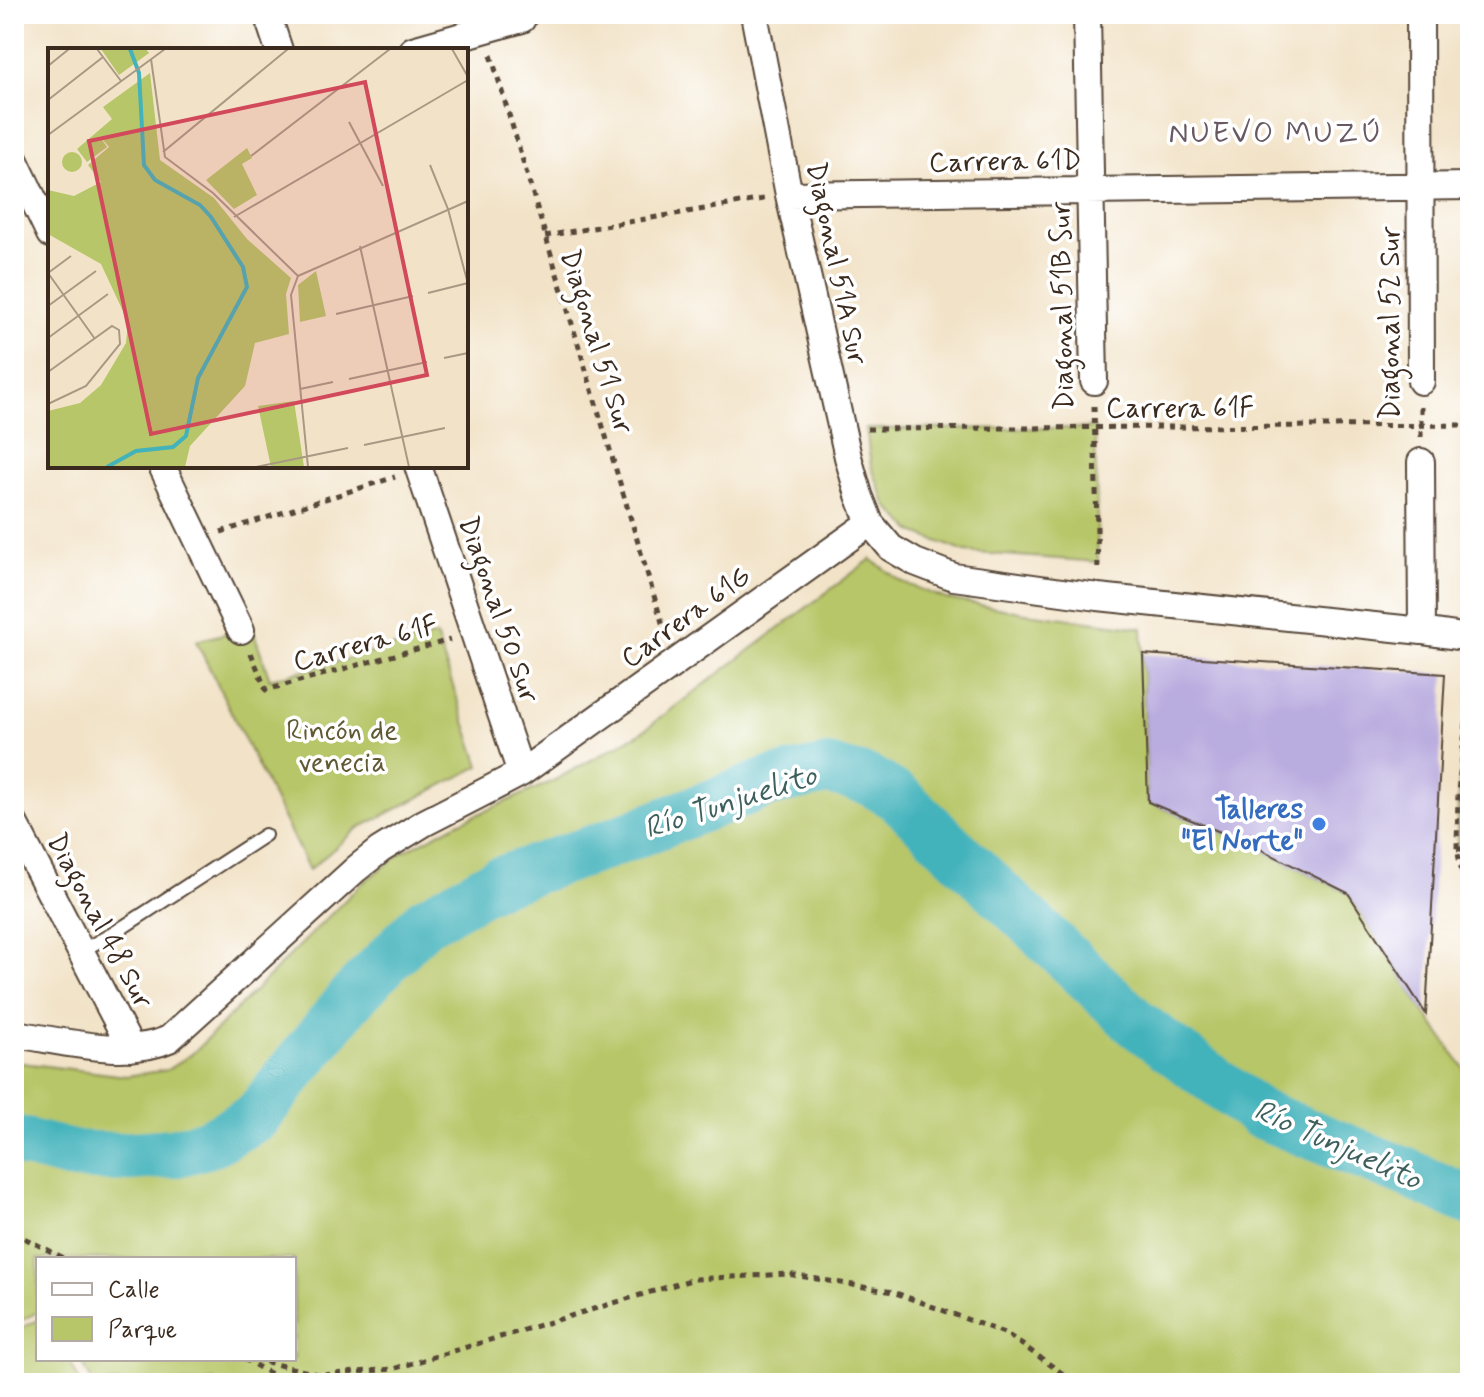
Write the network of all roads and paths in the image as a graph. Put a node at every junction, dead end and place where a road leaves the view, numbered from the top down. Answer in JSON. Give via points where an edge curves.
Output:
{"nodes":[{"id":1,"x":267,"y":14,"type":"edge"},
{"id":2,"x":754,"y":14,"type":"edge"},
{"id":3,"x":1087,"y":14,"type":"edge"},
{"id":4,"x":1420,"y":14,"type":"edge"},
{"id":5,"x":522,"y":19,"type":"dead end"},
{"id":6,"x":484,"y":30,"type":"junction"},
{"id":7,"x":278,"y":48,"type":"edge"},
{"id":8,"x":420,"y":48,"type":"edge"},
{"id":9,"x":14,"y":159,"type":"edge"},
{"id":10,"x":1470,"y":186,"type":"edge"},
{"id":11,"x":1420,"y":187,"type":"junction"},
{"id":12,"x":1090,"y":191,"type":"junction"},
{"id":13,"x":789,"y":195,"type":"junction"},
{"id":14,"x":48,"y":230,"type":"edge"},
{"id":15,"x":545,"y":236,"type":"junction"},
{"id":16,"x":1094,"y":381,"type":"joint"},
{"id":17,"x":1421,"y":381,"type":"joint"},
{"id":18,"x":1470,"y":425,"type":"edge"},
{"id":19,"x":1421,"y":426,"type":"junction"},
{"id":20,"x":1095,"y":428,"type":"junction"},
{"id":21,"x":842,"y":429,"type":"junction"},
{"id":22,"x":1421,"y":462,"type":"joint"},
{"id":23,"x":163,"y":468,"type":"edge"},
{"id":24,"x":419,"y":468,"type":"edge"},
{"id":25,"x":870,"y":523,"type":"junction"},
{"id":26,"x":198,"y":539,"type":"junction"},
{"id":27,"x":1098,"y":597,"type":"junction"},
{"id":28,"x":241,"y":630,"type":"joint"},
{"id":29,"x":1422,"y":631,"type":"junction"},
{"id":30,"x":474,"y":634,"type":"junction"},
{"id":31,"x":1470,"y":638,"type":"edge"},
{"id":32,"x":674,"y":663,"type":"junction"},
{"id":33,"x":1470,"y":687,"type":"edge"},
{"id":34,"x":521,"y":773,"type":"junction"},
{"id":35,"x":14,"y":823,"type":"edge"},
{"id":36,"x":265,"y":835,"type":"dead end"},
{"id":37,"x":1457,"y":849,"type":"junction"},
{"id":38,"x":1470,"y":849,"type":"edge"},
{"id":39,"x":1470,"y":911,"type":"edge"},
{"id":40,"x":81,"y":951,"type":"junction"},
{"id":41,"x":14,"y":1034,"type":"edge"},
{"id":42,"x":131,"y":1048,"type":"junction"},
{"id":43,"x":14,"y":1233,"type":"edge"},
{"id":44,"x":62,"y":1257,"type":"edge"},
{"id":45,"x":248,"y":1361,"type":"edge"},
{"id":46,"x":262,"y":1361,"type":"edge"},
{"id":47,"x":287,"y":1383,"type":"edge"},
{"id":48,"x":1076,"y":1383,"type":"edge"}],
"edges":[{"from":1,"to":7,"type":"street"},
{"from":2,"to":13,"type":"street","name":"Diagonal 51A Sur"},
{"from":3,"to":12,"type":"street","name":"Diagonal 51B Sur"},
{"from":4,"to":11,"type":"street","name":"Diagonal 52 Sur"},
{"from":5,"to":6,"type":"street"},
{"from":6,"to":8,"type":"street"},
{"from":6,"to":15,"type":"path","name":"Diagonal 51 Sur"},
{"from":9,"to":14,"type":"street"},
{"from":10,"to":11,"type":"street","name":"Carrera 61D"},
{"from":11,"to":12,"type":"street","name":"Carrera 61D"},
{"from":11,"to":17,"type":"street","name":"Diagonal 52 Sur"},
{"from":12,"to":13,"type":"street","name":"Carrera 61D"},
{"from":12,"to":16,"type":"street","name":"Diagonal 51B Sur"},
{"from":13,"to":15,"type":"path"},
{"from":13,"to":21,"type":"street","name":"Diagonal 51A Sur"},
{"from":15,"to":32,"type":"path","name":"Diagonal 51 Sur"},
{"from":16,"to":20,"type":"path","name":"Diagonal 51B Sur"},
{"from":17,"to":19,"type":"path","name":"Diagonal 52 Sur"},
{"from":18,"to":19,"type":"path","name":"Carrera 61F"},
{"from":19,"to":20,"type":"path","name":"Carrera 61F"},
{"from":19,"to":22,"type":"path","name":"Diagonal 52 Sur"},
{"from":20,"to":21,"type":"path","name":"Carrera 61F"},
{"from":20,"to":27,"type":"path","name":"Diagonal 51B Sur"},
{"from":21,"to":25,"type":"street","name":"Diagonal 51A Sur"},
{"from":22,"to":29,"type":"street"},
{"from":23,"to":26,"type":"street"},
{"from":24,"to":26,"type":"path"},
{"from":24,"to":30,"type":"street","name":"Diagonal 50 Sur"},
{"from":25,"to":27,"type":"street","via":[[891,548],[954,577]]},
{"from":25,"to":32,"type":"street","name":"Carrera 61G"},
{"from":26,"to":28,"type":"street"},
{"from":27,"to":29,"type":"street"},
{"from":28,"to":30,"type":"path","name":"Carrera 61F","via":[[266,690]]},
{"from":29,"to":31,"type":"street"},
{"from":30,"to":34,"type":"street","name":"Diagonal 50 Sur"},
{"from":32,"to":34,"type":"street","name":"Carrera 61G"},
{"from":33,"to":37,"type":"path"},
{"from":34,"to":42,"type":"street","name":"Carrera 61G","via":[[380,850],[177,1032],[158,1044]]},
{"from":35,"to":40,"type":"street","name":"Diagonal 48 Sur"},
{"from":36,"to":40,"type":"lane"},
{"from":37,"to":38,"type":"path"},
{"from":37,"to":39,"type":"path"},
{"from":40,"to":42,"type":"street","name":"Diagonal 48 Sur"},
{"from":41,"to":42,"type":"street","name":"Carrera 61G"},
{"from":43,"to":44,"type":"path"},
{"from":45,"to":47,"type":"path"},
{"from":46,"to":48,"type":"path","via":[[321,1375],[393,1369],[694,1279],[788,1274],[893,1292],[1007,1334]]}]}
